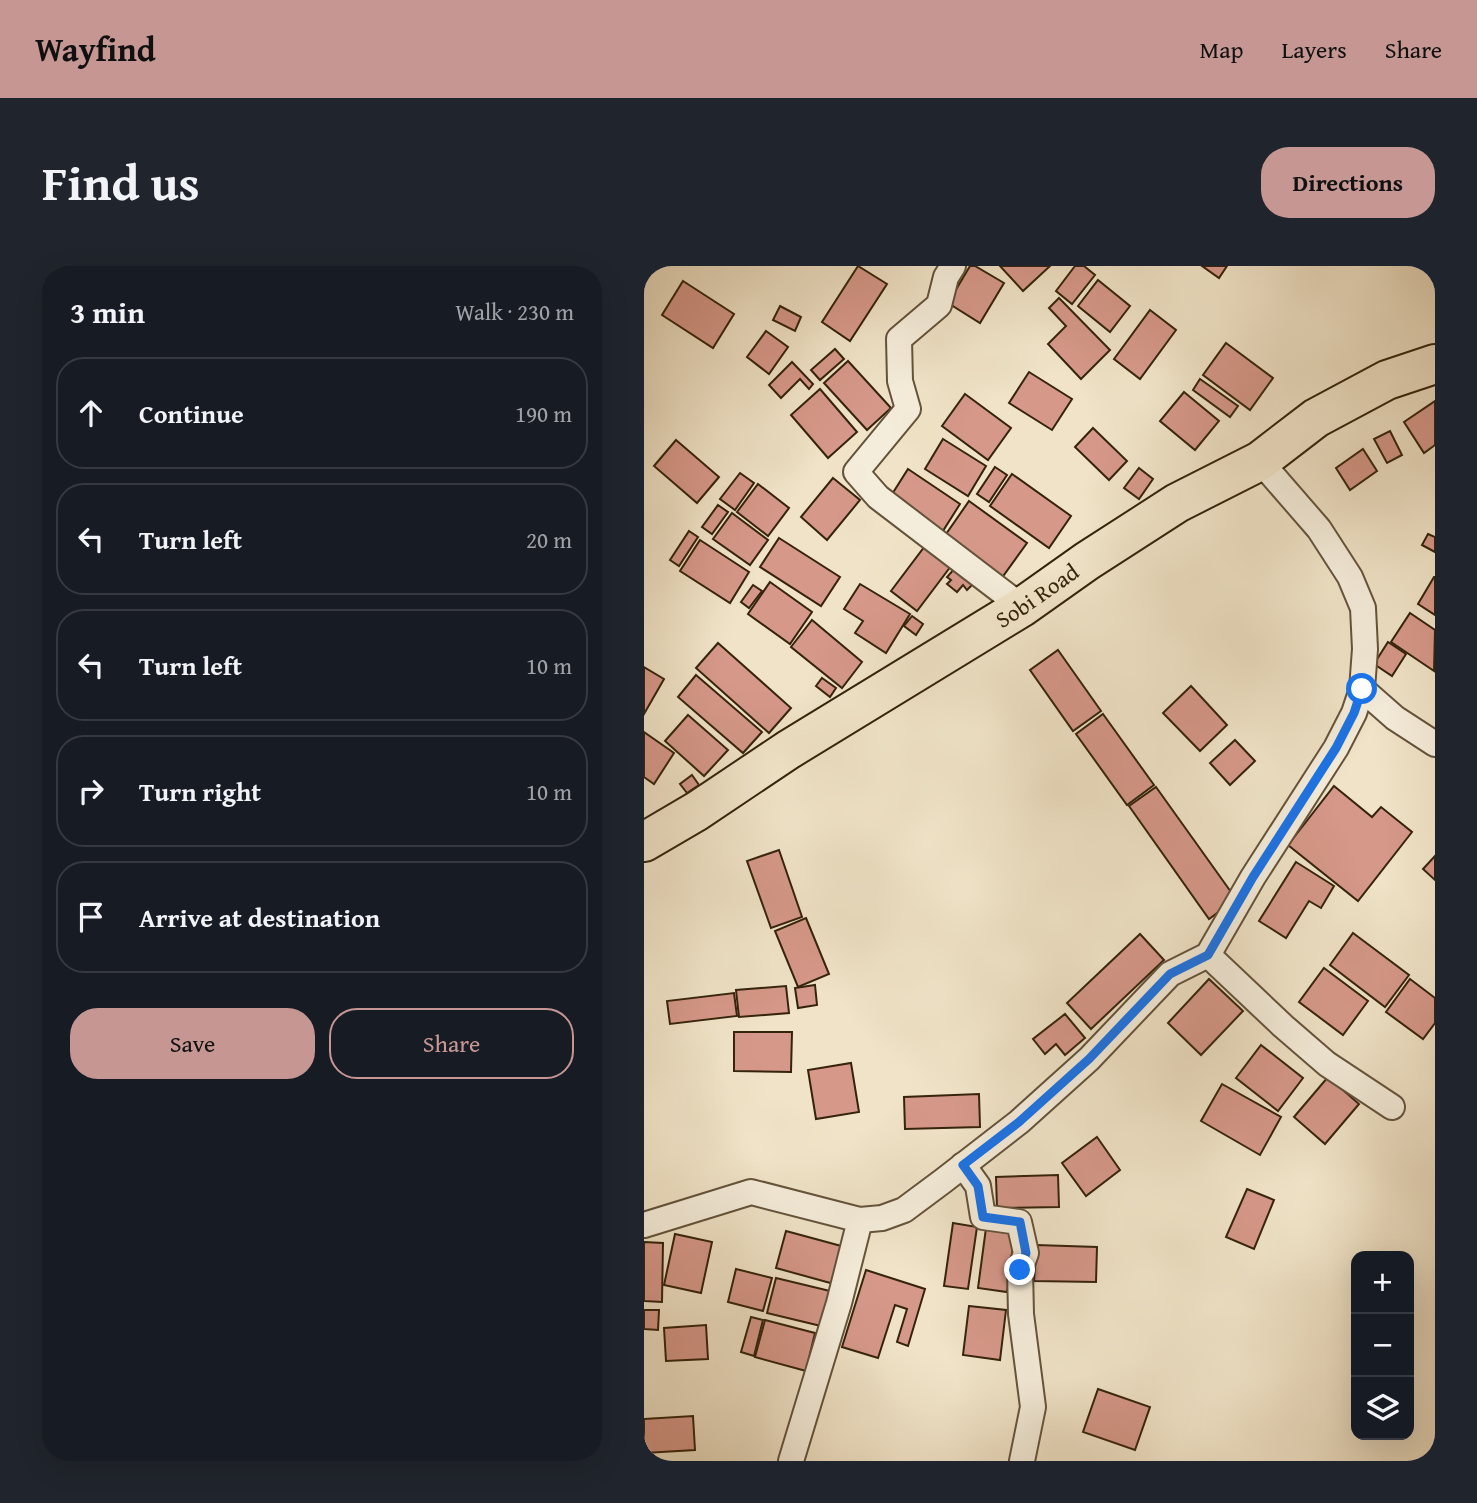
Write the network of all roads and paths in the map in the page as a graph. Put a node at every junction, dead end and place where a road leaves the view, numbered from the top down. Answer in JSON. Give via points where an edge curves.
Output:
{"nodes":[{"id":1,"x":953,"y":266,"type":"edge"},
{"id":2,"x":1435,"y":364,"type":"edge"},
{"id":3,"x":1260,"y":460,"type":"junction"},
{"id":4,"x":1022,"y":607,"type":"junction"},
{"id":5,"x":1362,"y":689,"type":"junction"},
{"id":6,"x":1435,"y":744,"type":"edge"},
{"id":7,"x":644,"y":842,"type":"edge"},
{"id":8,"x":1208,"y":955,"type":"junction"},
{"id":9,"x":1392,"y":1107,"type":"dead end"},
{"id":10,"x":963,"y":1165,"type":"junction"},
{"id":11,"x":860,"y":1220,"type":"junction"},
{"id":12,"x":644,"y":1225,"type":"edge"},
{"id":13,"x":791,"y":1461,"type":"edge"},
{"id":14,"x":1022,"y":1461,"type":"edge"}],
"edges":[{"from":1,"to":4,"type":"street","via":[[939,305],[899,339],[900,381],[908,409],[856,471],[878,497]]},
{"from":2,"to":3,"type":"highway","name":"Sobi Road","via":[[1387,380],[1316,418]]},
{"from":3,"to":4,"type":"highway","name":"Sobi Road","via":[[1177,503]]},
{"from":3,"to":5,"type":"street","via":[[1319,529],[1350,577],[1363,608]]},
{"from":4,"to":7,"type":"highway","name":"Sobi Road"},
{"from":5,"to":6,"type":"street"},
{"from":5,"to":8,"type":"street","via":[[1336,748]]},
{"from":8,"to":9,"type":"street","via":[[1327,1064]]},
{"from":8,"to":10,"type":"street","via":[[1170,974],[1089,1059]]},
{"from":10,"to":11,"type":"street","via":[[904,1210]]},
{"from":10,"to":14,"type":"street","via":[[978,1186],[983,1217],[1020,1222],[1026,1253],[1020,1270],[1021,1314],[1033,1407]]},
{"from":11,"to":12,"type":"street","via":[[751,1192]]},
{"from":11,"to":13,"type":"street"}]}
